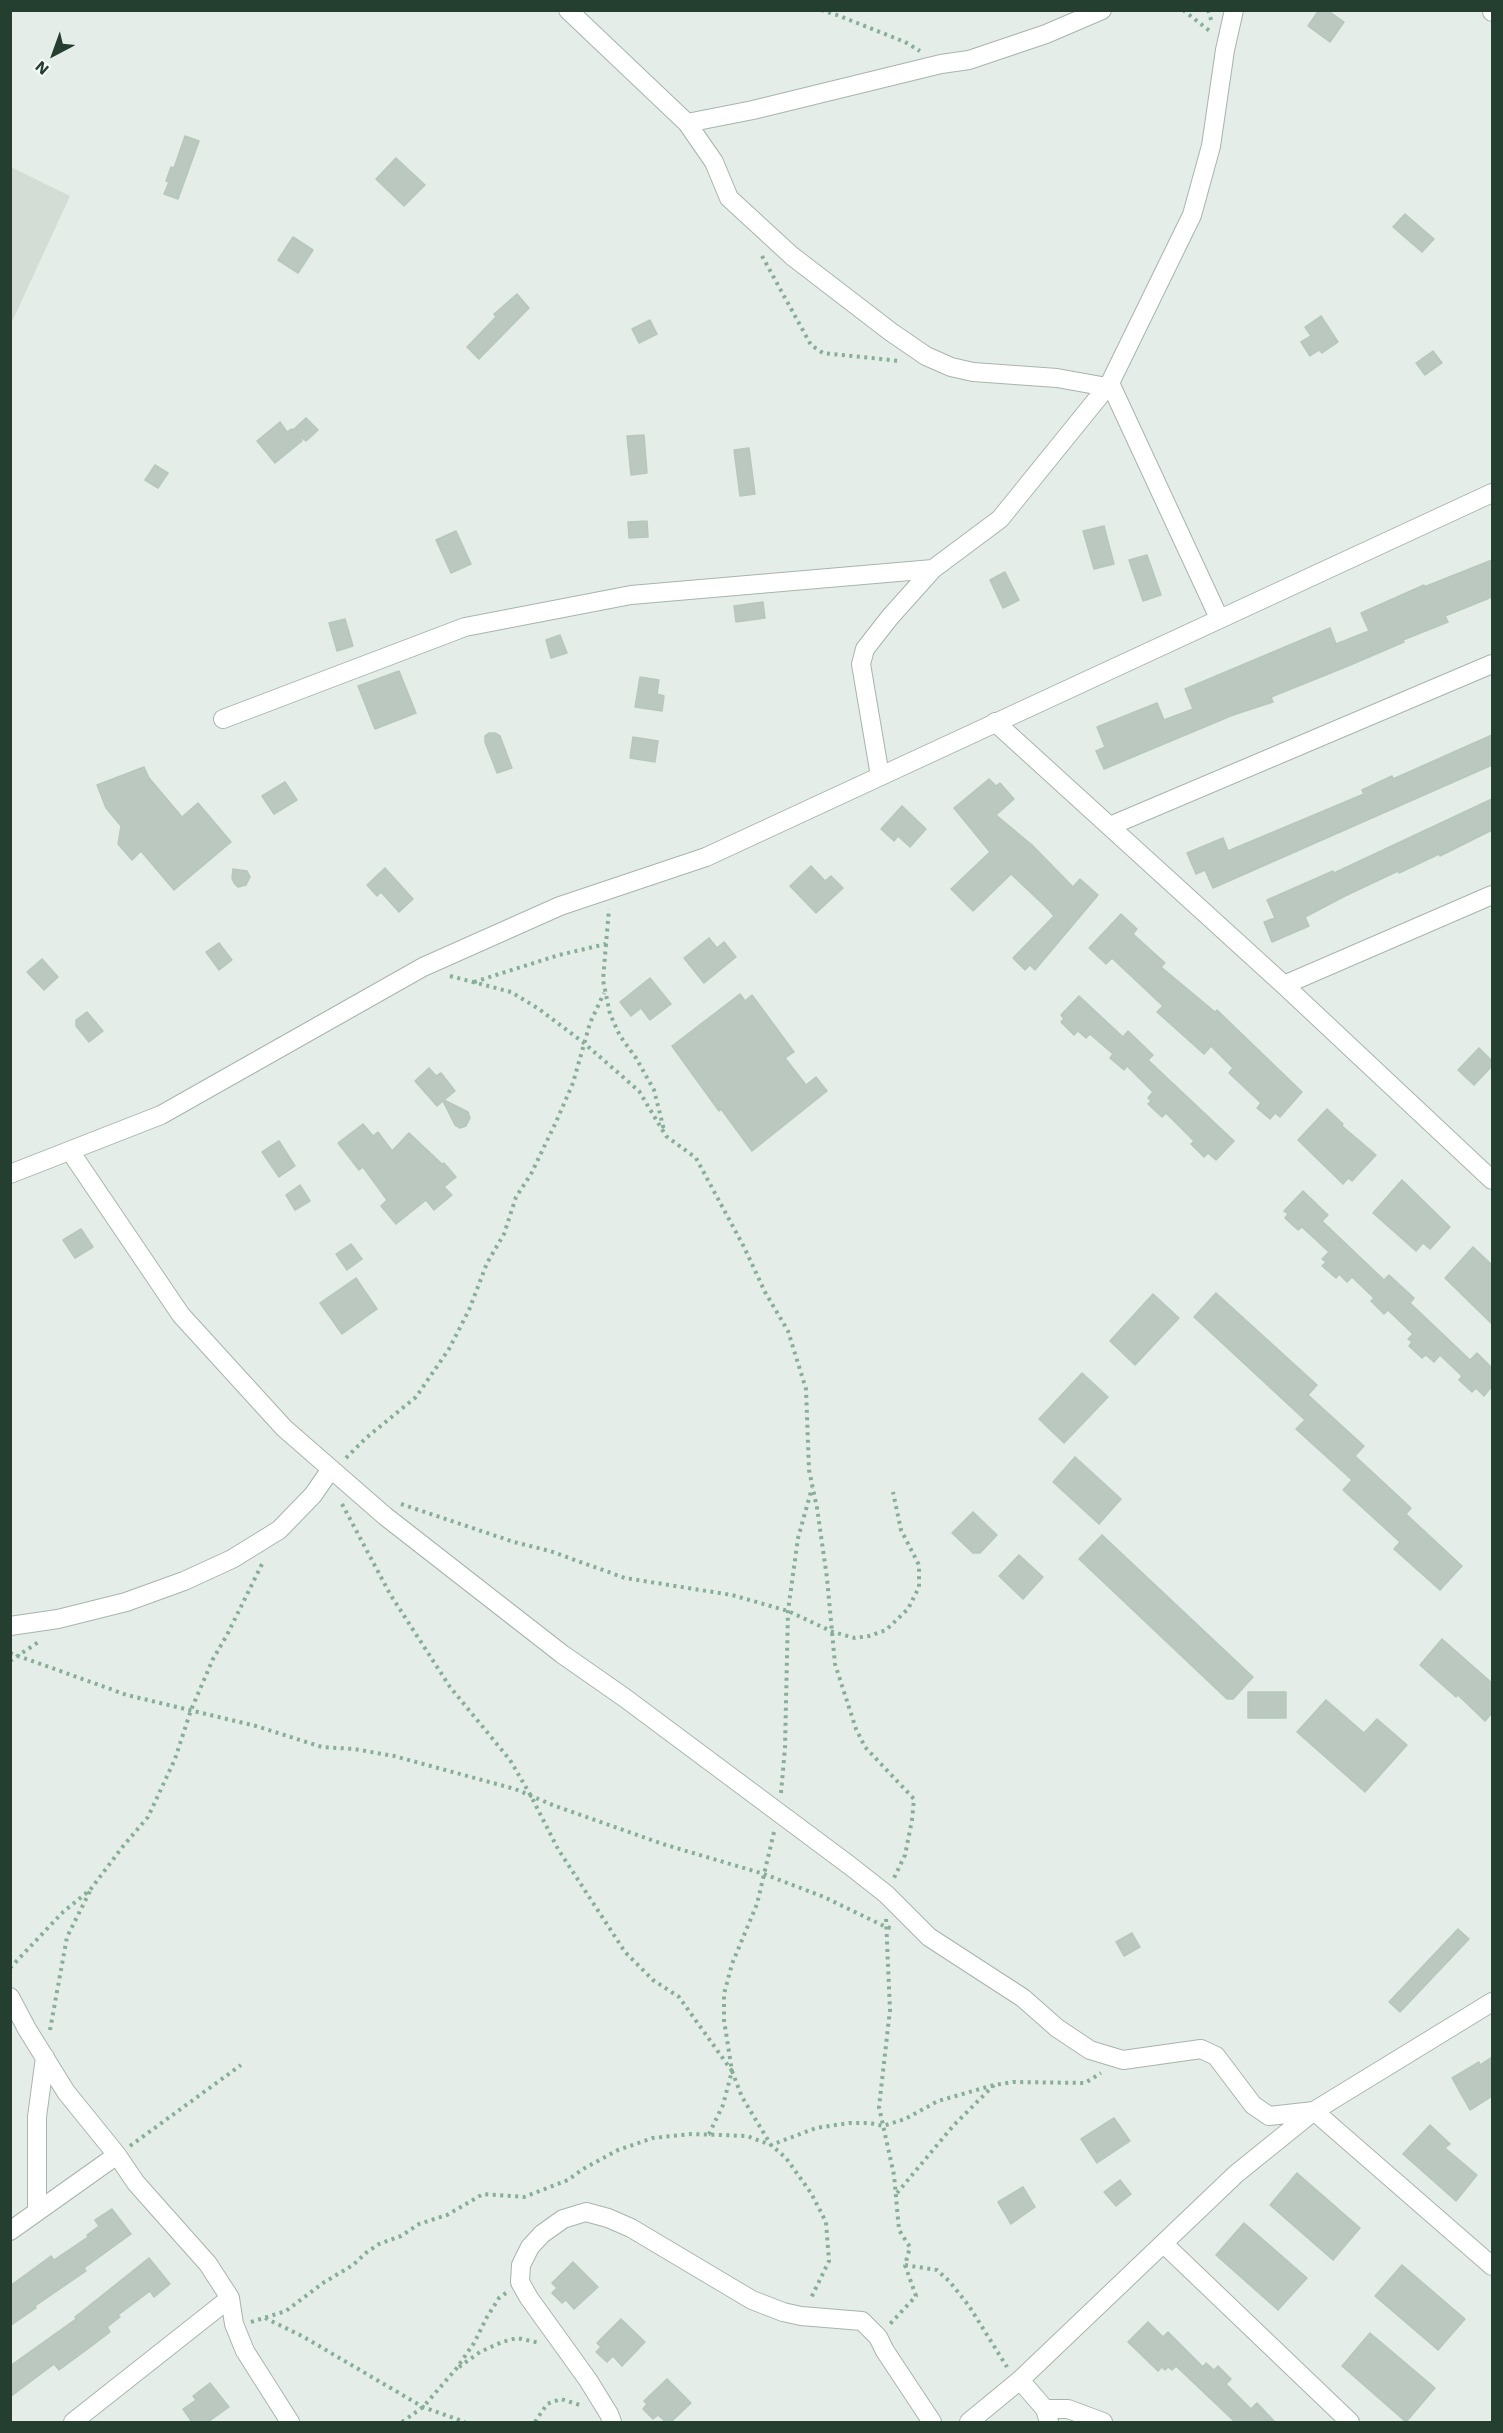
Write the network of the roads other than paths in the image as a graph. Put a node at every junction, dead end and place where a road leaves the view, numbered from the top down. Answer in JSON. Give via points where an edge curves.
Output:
{"nodes":[{"id":1,"x":568,"y":10,"type":"edge"},
{"id":2,"x":1102,"y":10,"type":"edge"},
{"id":3,"x":1234,"y":10,"type":"edge"},
{"id":4,"x":687,"y":123,"type":"junction"},
{"id":5,"x":1108,"y":385,"type":"junction"},
{"id":6,"x":1492,"y":493,"type":"edge"},
{"id":7,"x":933,"y":569,"type":"junction"},
{"id":8,"x":1219,"y":618,"type":"junction"},
{"id":9,"x":1492,"y":664,"type":"edge"},
{"id":10,"x":223,"y":719,"type":"dead end"},
{"id":11,"x":995,"y":722,"type":"junction"},
{"id":12,"x":880,"y":776,"type":"junction"},
{"id":13,"x":1110,"y":826,"type":"junction"},
{"id":14,"x":1492,"y":895,"type":"edge"},
{"id":15,"x":1284,"y":985,"type":"junction"},
{"id":16,"x":70,"y":1151,"type":"junction"},
{"id":17,"x":10,"y":1174,"type":"edge"},
{"id":18,"x":1492,"y":1180,"type":"edge"},
{"id":19,"x":331,"y":1469,"type":"junction"},
{"id":20,"x":10,"y":1626,"type":"edge"},
{"id":21,"x":10,"y":1996,"type":"edge"},
{"id":22,"x":1492,"y":2002,"type":"edge"},
{"id":23,"x":45,"y":2057,"type":"junction"},
{"id":24,"x":1314,"y":2111,"type":"junction"},
{"id":25,"x":117,"y":2155,"type":"junction"},
{"id":26,"x":37,"y":2212,"type":"junction"},
{"id":27,"x":10,"y":2231,"type":"edge"},
{"id":28,"x":1165,"y":2245,"type":"junction"},
{"id":29,"x":1491,"y":2263,"type":"edge"},
{"id":30,"x":230,"y":2298,"type":"junction"},
{"id":31,"x":1020,"y":2380,"type":"junction"},
{"id":32,"x":1047,"y":2416,"type":"edge"},
{"id":33,"x":611,"y":2418,"type":"edge"},
{"id":34,"x":73,"y":2422,"type":"edge"},
{"id":35,"x":290,"y":2422,"type":"edge"},
{"id":36,"x":932,"y":2422,"type":"edge"},
{"id":37,"x":969,"y":2422,"type":"edge"},
{"id":38,"x":1103,"y":2422,"type":"edge"},
{"id":39,"x":1350,"y":2422,"type":"edge"}],
"edges":[{"from":1,"to":4,"type":"street"},
{"from":2,"to":4,"type":"street","via":[[969,60]]},
{"from":3,"to":5,"type":"street","via":[[1211,146],[1195,204]]},
{"from":4,"to":5,"type":"street","via":[[714,162],[729,198],[792,256],[926,356],[973,372]]},
{"from":5,"to":7,"type":"street","via":[[999,519]]},
{"from":5,"to":8,"type":"street"},
{"from":6,"to":8,"type":"street"},
{"from":7,"to":10,"type":"street","via":[[631,595],[465,627]]},
{"from":7,"to":12,"type":"street","via":[[890,617],[866,649],[861,664]]},
{"from":8,"to":11,"type":"street"},
{"from":9,"to":13,"type":"street"},
{"from":11,"to":12,"type":"street"},
{"from":11,"to":13,"type":"street"},
{"from":12,"to":16,"type":"street","via":[[706,857],[560,906],[423,967],[161,1114]]},
{"from":13,"to":15,"type":"street"},
{"from":14,"to":15,"type":"street"},
{"from":15,"to":18,"type":"street"},
{"from":16,"to":17,"type":"street"},
{"from":16,"to":19,"type":"street","via":[[181,1315],[284,1428]]},
{"from":19,"to":20,"type":"street","via":[[313,1495],[279,1530],[232,1559],[126,1602]]},
{"from":19,"to":24,"type":"street","via":[[562,1654],[886,1894],[929,1937],[1023,1998],[1056,2028],[1090,2050],[1123,2060],[1201,2049],[1216,2056],[1253,2105],[1269,2116]]},
{"from":21,"to":23,"type":"street"},
{"from":22,"to":24,"type":"street"},
{"from":23,"to":25,"type":"street","via":[[66,2092]]},
{"from":23,"to":26,"type":"street","via":[[37,2117]]},
{"from":24,"to":28,"type":"street","via":[[1236,2174]]},
{"from":24,"to":29,"type":"street"},
{"from":25,"to":26,"type":"street"},
{"from":25,"to":30,"type":"street","via":[[136,2183],[208,2264]]},
{"from":26,"to":27,"type":"street"},
{"from":28,"to":31,"type":"street"},
{"from":28,"to":39,"type":"street"},
{"from":30,"to":34,"type":"street"},
{"from":30,"to":35,"type":"street","via":[[234,2324],[246,2351]]},
{"from":31,"to":32,"type":"street"},
{"from":31,"to":37,"type":"street"},
{"from":32,"to":38,"type":"street","via":[[1068,2409]]},
{"from":33,"to":36,"type":"street","via":[[520,2282],[521,2265],[542,2234],[563,2219],[586,2212],[631,2228],[752,2300],[801,2316],[862,2321],[878,2337]]}]}
